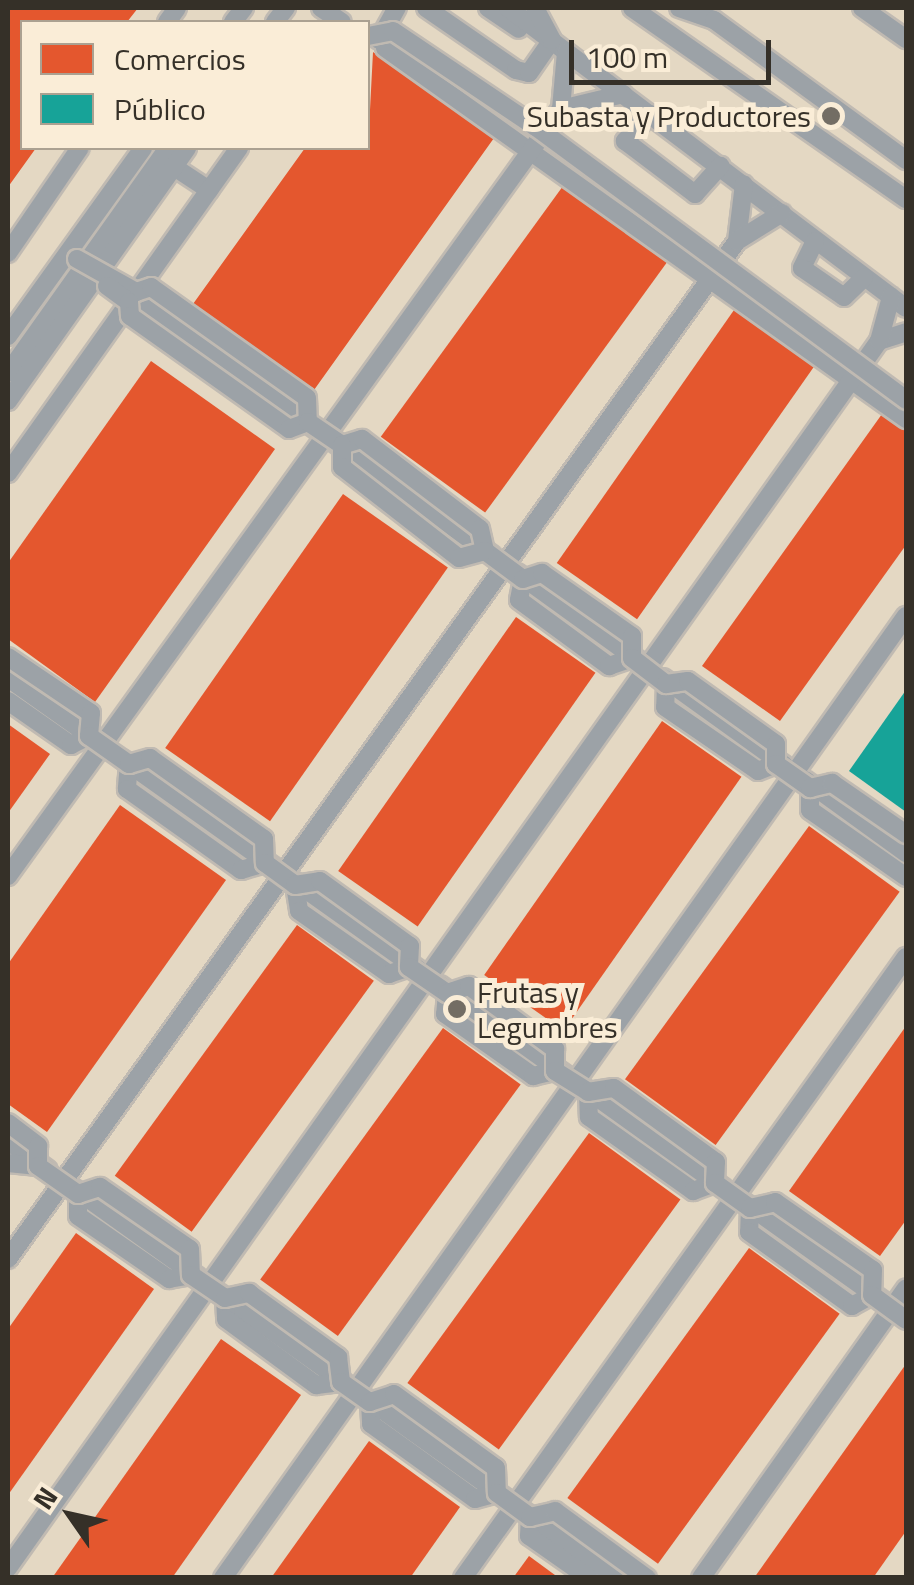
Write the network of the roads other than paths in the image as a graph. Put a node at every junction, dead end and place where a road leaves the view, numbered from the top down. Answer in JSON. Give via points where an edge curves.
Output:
{"nodes":[{"id":1,"x":426,"y":8,"type":"edge"},
{"id":2,"x":488,"y":8,"type":"edge"},
{"id":3,"x":508,"y":8,"type":"edge"},
{"id":4,"x":632,"y":8,"type":"edge"},
{"id":5,"x":679,"y":8,"type":"edge"},
{"id":6,"x":862,"y":8,"type":"edge"},
{"id":7,"x":532,"y":15,"type":"edge"},
{"id":8,"x":395,"y":16,"type":"edge"},
{"id":9,"x":370,"y":36,"type":"edge"},
{"id":10,"x":370,"y":37,"type":"edge"},
{"id":11,"x":906,"y":39,"type":"edge"},
{"id":12,"x":559,"y":46,"type":"junction"},
{"id":13,"x":385,"y":48,"type":"dead end"},
{"id":14,"x":624,"y":94,"type":"junction"},
{"id":15,"x":560,"y":109,"type":"junction"},
{"id":16,"x":650,"y":114,"type":"junction"},
{"id":17,"x":79,"y":150,"type":"edge"},
{"id":18,"x":142,"y":150,"type":"edge"},
{"id":19,"x":155,"y":150,"type":"edge"},
{"id":20,"x":166,"y":150,"type":"edge"},
{"id":21,"x":186,"y":150,"type":"edge"},
{"id":22,"x":238,"y":150,"type":"edge"},
{"id":23,"x":530,"y":151,"type":"junction"},
{"id":24,"x":906,"y":160,"type":"edge"},
{"id":25,"x":720,"y":166,"type":"junction"},
{"id":26,"x":174,"y":167,"type":"junction"},
{"id":27,"x":744,"y":184,"type":"junction"},
{"id":28,"x":209,"y":190,"type":"junction"},
{"id":29,"x":906,"y":200,"type":"edge"},
{"id":30,"x":782,"y":213,"type":"junction"},
{"id":31,"x":815,"y":241,"type":"junction"},
{"id":32,"x":737,"y":242,"type":"junction"},
{"id":33,"x":8,"y":252,"type":"edge"},
{"id":34,"x":81,"y":262,"type":"junction"},
{"id":35,"x":102,"y":276,"type":"junction"},
{"id":36,"x":712,"y":278,"type":"junction"},
{"id":37,"x":864,"y":278,"type":"junction"},
{"id":38,"x":899,"y":302,"type":"edge"},
{"id":39,"x":144,"y":306,"type":"dead end"},
{"id":40,"x":906,"y":332,"type":"edge"},
{"id":41,"x":8,"y":336,"type":"edge"},
{"id":42,"x":879,"y":341,"type":"junction"},
{"id":43,"x":8,"y":356,"type":"edge"},
{"id":44,"x":8,"y":372,"type":"edge"},
{"id":45,"x":851,"y":380,"type":"junction"},
{"id":46,"x":8,"y":400,"type":"edge"},
{"id":47,"x":906,"y":400,"type":"edge"},
{"id":48,"x":906,"y":419,"type":"edge"},
{"id":49,"x":308,"y":422,"type":"junction"},
{"id":50,"x":323,"y":435,"type":"junction"},
{"id":51,"x":342,"y":444,"type":"junction"},
{"id":52,"x":8,"y":473,"type":"edge"},
{"id":53,"x":485,"y":551,"type":"junction"},
{"id":54,"x":504,"y":564,"type":"junction"},
{"id":55,"x":523,"y":579,"type":"junction"},
{"id":56,"x":906,"y":616,"type":"edge"},
{"id":57,"x":8,"y":657,"type":"edge"},
{"id":58,"x":632,"y":658,"type":"junction"},
{"id":59,"x":649,"y":668,"type":"junction"},
{"id":60,"x":8,"y":678,"type":"edge"},
{"id":61,"x":666,"y":684,"type":"junction"},
{"id":62,"x":8,"y":701,"type":"edge"},
{"id":63,"x":95,"y":740,"type":"junction"},
{"id":64,"x":128,"y":764,"type":"junction"},
{"id":65,"x":776,"y":764,"type":"junction"},
{"id":66,"x":795,"y":773,"type":"junction"},
{"id":67,"x":810,"y":788,"type":"junction"},
{"id":68,"x":906,"y":834,"type":"edge"},
{"id":69,"x":906,"y":853,"type":"edge"},
{"id":70,"x":280,"y":873,"type":"junction"},
{"id":71,"x":8,"y":876,"type":"edge"},
{"id":72,"x":906,"y":878,"type":"edge"},
{"id":73,"x":906,"y":957,"type":"edge"},
{"id":74,"x":410,"y":967,"type":"junction"},
{"id":75,"x":428,"y":977,"type":"junction"},
{"id":76,"x":447,"y":993,"type":"junction"},
{"id":77,"x":555,"y":1071,"type":"junction"},
{"id":78,"x":581,"y":1087,"type":"junction"},
{"id":79,"x":8,"y":1123,"type":"edge"},
{"id":80,"x":8,"y":1141,"type":"edge"},
{"id":81,"x":8,"y":1163,"type":"edge"},
{"id":82,"x":38,"y":1166,"type":"junction"},
{"id":83,"x":63,"y":1180,"type":"junction"},
{"id":84,"x":715,"y":1183,"type":"junction"},
{"id":85,"x":78,"y":1194,"type":"junction"},
{"id":86,"x":743,"y":1202,"type":"junction"},
{"id":87,"x":8,"y":1259,"type":"edge"},
{"id":88,"x":200,"y":1280,"type":"junction"},
{"id":89,"x":906,"y":1288,"type":"edge"},
{"id":90,"x":872,"y":1295,"type":"junction"},
{"id":91,"x":225,"y":1298,"type":"junction"},
{"id":92,"x":902,"y":1315,"type":"edge"},
{"id":93,"x":355,"y":1391,"type":"junction"},
{"id":94,"x":497,"y":1493,"type":"junction"},
{"id":95,"x":523,"y":1511,"type":"junction"},
{"id":96,"x":8,"y":1568,"type":"edge"},
{"id":97,"x":223,"y":1578,"type":"edge"},
{"id":98,"x":464,"y":1578,"type":"edge"},
{"id":99,"x":588,"y":1578,"type":"edge"},
{"id":100,"x":618,"y":1578,"type":"edge"},
{"id":101,"x":648,"y":1578,"type":"edge"},
{"id":102,"x":701,"y":1578,"type":"edge"}],
"edges":[{"from":1,"to":12,"type":"street","via":[[516,70],[529,73]]},
{"from":2,"to":12,"type":"street"},
{"from":3,"to":7,"type":"street"},
{"from":4,"to":29,"type":"street"},
{"from":5,"to":24,"type":"street","via":[[714,20]]},
{"from":6,"to":11,"type":"street"},
{"from":7,"to":12,"type":"street"},
{"from":8,"to":9,"type":"street"},
{"from":10,"to":47,"type":"street","bridge":true,"via":[[394,31]]},
{"from":12,"to":14,"type":"street"},
{"from":12,"to":15,"type":"street"},
{"from":13,"to":23,"type":"street"},
{"from":14,"to":15,"type":"street"},
{"from":14,"to":16,"type":"street"},
{"from":15,"to":23,"type":"street"},
{"from":16,"to":25,"type":"street"},
{"from":16,"to":25,"type":"street","via":[[626,140],[695,194]]},
{"from":17,"to":33,"type":"street"},
{"from":18,"to":41,"type":"street"},
{"from":19,"to":34,"type":"street"},
{"from":20,"to":34,"type":"street"},
{"from":21,"to":26,"type":"street"},
{"from":22,"to":28,"type":"street"},
{"from":23,"to":36,"type":"street"},
{"from":23,"to":50,"type":"street"},
{"from":25,"to":27,"type":"street"},
{"from":26,"to":28,"type":"street"},
{"from":26,"to":46,"type":"street"},
{"from":27,"to":30,"type":"street"},
{"from":27,"to":32,"type":"street"},
{"from":28,"to":52,"type":"street"},
{"from":30,"to":31,"type":"street"},
{"from":30,"to":32,"type":"street"},
{"from":31,"to":37,"type":"street"},
{"from":31,"to":37,"type":"street","via":[[802,268],[844,298]]},
{"from":32,"to":36,"type":"street"},
{"from":34,"to":35,"type":"street","bridge":true},
{"from":34,"to":43,"type":"street"},
{"from":34,"to":44,"type":"street"},
{"from":35,"to":49,"type":"street","bridge":true,"via":[[146,328],[289,429]]},
{"from":35,"to":49,"type":"street","bridge":true,"via":[[136,292],[150,288],[276,376],[307,398]]},
{"from":36,"to":45,"type":"street"},
{"from":36,"to":54,"type":"street"},
{"from":37,"to":38,"type":"street"},
{"from":38,"to":42,"type":"street"},
{"from":39,"to":50,"type":"street"},
{"from":40,"to":42,"type":"street"},
{"from":42,"to":45,"type":"street"},
{"from":45,"to":48,"type":"street"},
{"from":45,"to":59,"type":"street"},
{"from":49,"to":51,"type":"street","bridge":true},
{"from":50,"to":54,"type":"street"},
{"from":50,"to":63,"type":"street"},
{"from":51,"to":53,"type":"street","bridge":true,"via":[[362,439],[480,528]]},
{"from":51,"to":53,"type":"street","bridge":true,"via":[[342,468],[458,558]]},
{"from":53,"to":55,"type":"street","bridge":true},
{"from":54,"to":59,"type":"street"},
{"from":54,"to":70,"type":"street"},
{"from":55,"to":58,"type":"street","bridge":true,"via":[[542,573],[632,636]]},
{"from":55,"to":58,"type":"street","via":[[519,600],[594,655],[610,666]]},
{"from":56,"to":66,"type":"street"},
{"from":57,"to":63,"type":"street","bridge":true,"via":[[91,713]]},
{"from":58,"to":61,"type":"street","bridge":true},
{"from":59,"to":66,"type":"street"},
{"from":59,"to":75,"type":"street"},
{"from":60,"to":63,"type":"street"},
{"from":61,"to":65,"type":"street","bridge":true,"via":[[688,681],[761,733],[776,744]]},
{"from":61,"to":65,"type":"street","via":[[666,707],[758,771]]},
{"from":62,"to":63,"type":"street","via":[[70,745]]},
{"from":63,"to":64,"type":"street","bridge":true},
{"from":63,"to":70,"type":"street"},
{"from":63,"to":71,"type":"street"},
{"from":64,"to":70,"type":"street","bridge":true,"via":[[150,758],[264,840]]},
{"from":64,"to":70,"type":"street","via":[[127,790],[241,870]]},
{"from":65,"to":67,"type":"street","bridge":true},
{"from":66,"to":69,"type":"street"},
{"from":66,"to":78,"type":"street"},
{"from":67,"to":68,"type":"street","bridge":true,"via":[[832,782]]},
{"from":67,"to":72,"type":"street","via":[[810,810]]},
{"from":70,"to":74,"type":"street","bridge":true,"via":[[320,881],[410,946]]},
{"from":70,"to":74,"type":"street","via":[[299,911],[389,974]]},
{"from":70,"to":75,"type":"street"},
{"from":70,"to":83,"type":"street"},
{"from":73,"to":86,"type":"street"},
{"from":74,"to":76,"type":"street","bridge":true},
{"from":75,"to":78,"type":"street"},
{"from":75,"to":88,"type":"street"},
{"from":76,"to":77,"type":"street","bridge":true,"via":[[469,986],[555,1049]]},
{"from":76,"to":77,"type":"street","via":[[444,1014],[534,1076]]},
{"from":77,"to":78,"type":"street","bridge":true},
{"from":78,"to":84,"type":"street","bridge":true,"via":[[614,1088],[716,1162]]},
{"from":78,"to":84,"type":"street","via":[[589,1117],[604,1128],[694,1191]]},
{"from":78,"to":86,"type":"street"},
{"from":78,"to":93,"type":"street"},
{"from":79,"to":82,"type":"street","bridge":true,"via":[[38,1146]]},
{"from":80,"to":83,"type":"street"},
{"from":81,"to":82,"type":"street"},
{"from":82,"to":85,"type":"street","bridge":true},
{"from":83,"to":87,"type":"street"},
{"from":83,"to":88,"type":"street"},
{"from":84,"to":86,"type":"street","bridge":true},
{"from":85,"to":88,"type":"street","via":[[78,1216],[169,1279]]},
{"from":85,"to":88,"type":"street","bridge":true,"via":[[100,1187],[190,1250]]},
{"from":86,"to":90,"type":"street","bridge":true,"via":[[775,1202],[873,1270]]},
{"from":86,"to":90,"type":"street","via":[[749,1232],[852,1306]]},
{"from":86,"to":92,"type":"street"},
{"from":86,"to":95,"type":"street"},
{"from":88,"to":91,"type":"street","bridge":true},
{"from":88,"to":93,"type":"street"},
{"from":88,"to":96,"type":"street"},
{"from":89,"to":92,"type":"street"},
{"from":90,"to":92,"type":"street","bridge":true},
{"from":91,"to":93,"type":"street","via":[[226,1319],[316,1384]]},
{"from":91,"to":93,"type":"street","bridge":true,"via":[[249,1293],[338,1357]]},
{"from":92,"to":102,"type":"street"},
{"from":93,"to":94,"type":"street","via":[[371,1424],[475,1499]]},
{"from":93,"to":94,"type":"street","bridge":true,"via":[[394,1394],[496,1468]]},
{"from":93,"to":95,"type":"street"},
{"from":93,"to":97,"type":"street"},
{"from":94,"to":95,"type":"street","bridge":true},
{"from":95,"to":98,"type":"street"},
{"from":95,"to":99,"type":"street","via":[[529,1536]]},
{"from":95,"to":100,"type":"street"},
{"from":95,"to":101,"type":"street","bridge":true,"via":[[554,1512]]}]}
